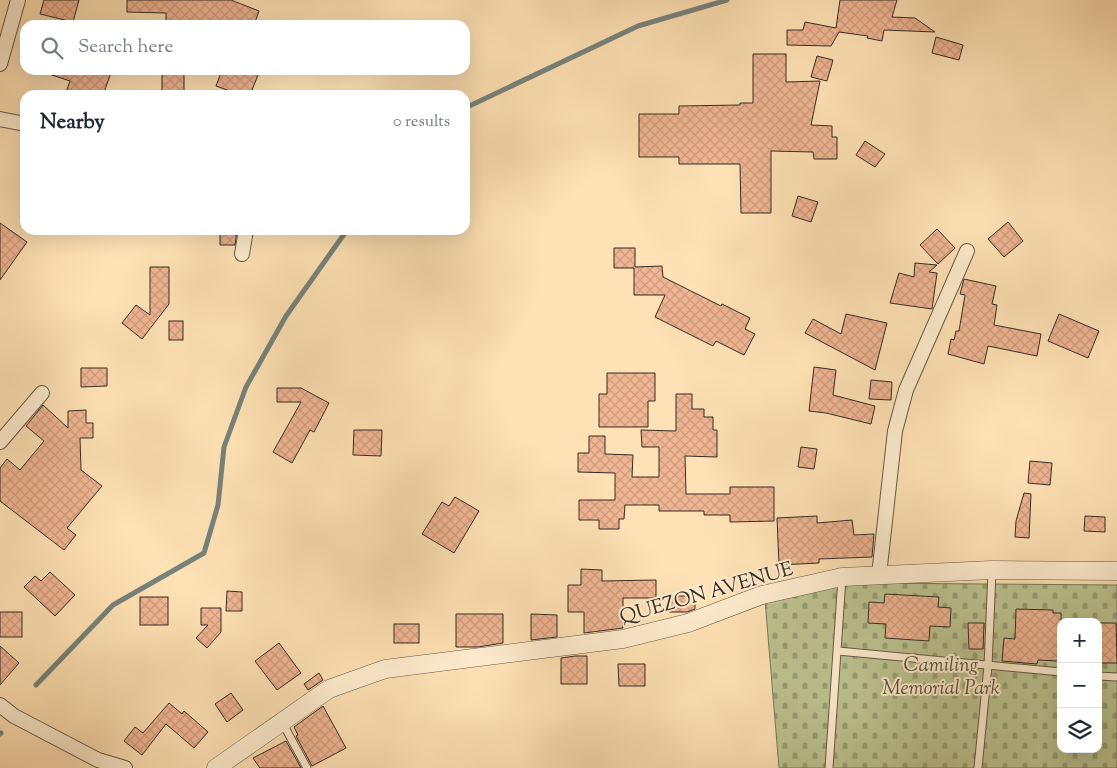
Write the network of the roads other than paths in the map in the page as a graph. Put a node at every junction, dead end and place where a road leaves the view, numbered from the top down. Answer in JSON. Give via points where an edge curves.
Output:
{"nodes":[{"id":1,"x":18,"y":0,"type":"edge"},
{"id":2,"x":0,"y":64,"type":"edge"},
{"id":3,"x":0,"y":118,"type":"edge"},
{"id":4,"x":20,"y":123,"type":"edge"},
{"id":5,"x":245,"y":235,"type":"edge"},
{"id":6,"x":967,"y":251,"type":"dead end"},
{"id":7,"x":242,"y":254,"type":"dead end"},
{"id":8,"x":42,"y":394,"type":"dead end"},
{"id":9,"x":0,"y":442,"type":"edge"},
{"id":10,"x":992,"y":570,"type":"junction"},
{"id":11,"x":1117,"y":571,"type":"edge"},
{"id":12,"x":879,"y":575,"type":"junction"},
{"id":13,"x":842,"y":577,"type":"junction"},
{"id":14,"x":838,"y":651,"type":"junction"},
{"id":15,"x":988,"y":666,"type":"junction"},
{"id":16,"x":1057,"y":672,"type":"edge"},
{"id":17,"x":1102,"y":676,"type":"edge"},
{"id":18,"x":1117,"y":677,"type":"edge"},
{"id":19,"x":0,"y":705,"type":"edge"},
{"id":20,"x":282,"y":722,"type":"junction"},
{"id":21,"x":124,"y":768,"type":"edge"},
{"id":22,"x":216,"y":768,"type":"edge"},
{"id":23,"x":307,"y":768,"type":"edge"},
{"id":24,"x":829,"y":768,"type":"edge"},
{"id":25,"x":978,"y":768,"type":"edge"}],
"edges":[{"from":1,"to":2,"type":"street"},
{"from":3,"to":4,"type":"street"},
{"from":5,"to":7,"type":"street"},
{"from":6,"to":12,"type":"street","via":[[906,390],[895,431]]},
{"from":8,"to":9,"type":"street"},
{"from":10,"to":11,"type":"street","name":"QUEZON AVENUE"},
{"from":10,"to":12,"type":"street","name":"QUEZON AVENUE"},
{"from":10,"to":15,"type":"lane"},
{"from":12,"to":13,"type":"street","name":"QUEZON AVENUE"},
{"from":13,"to":14,"type":"lane"},
{"from":13,"to":20,"type":"street","name":"QUEZON AVENUE","via":[[762,595],[688,623],[623,639],[385,669],[329,689]]},
{"from":14,"to":15,"type":"lane"},
{"from":14,"to":24,"type":"lane"},
{"from":15,"to":16,"type":"lane"},
{"from":15,"to":25,"type":"lane"},
{"from":17,"to":18,"type":"lane"},
{"from":19,"to":21,"type":"street","via":[[14,716],[98,760]]},
{"from":20,"to":22,"type":"street","name":"QUEZON AVENUE"},
{"from":20,"to":23,"type":"lane"}]}
